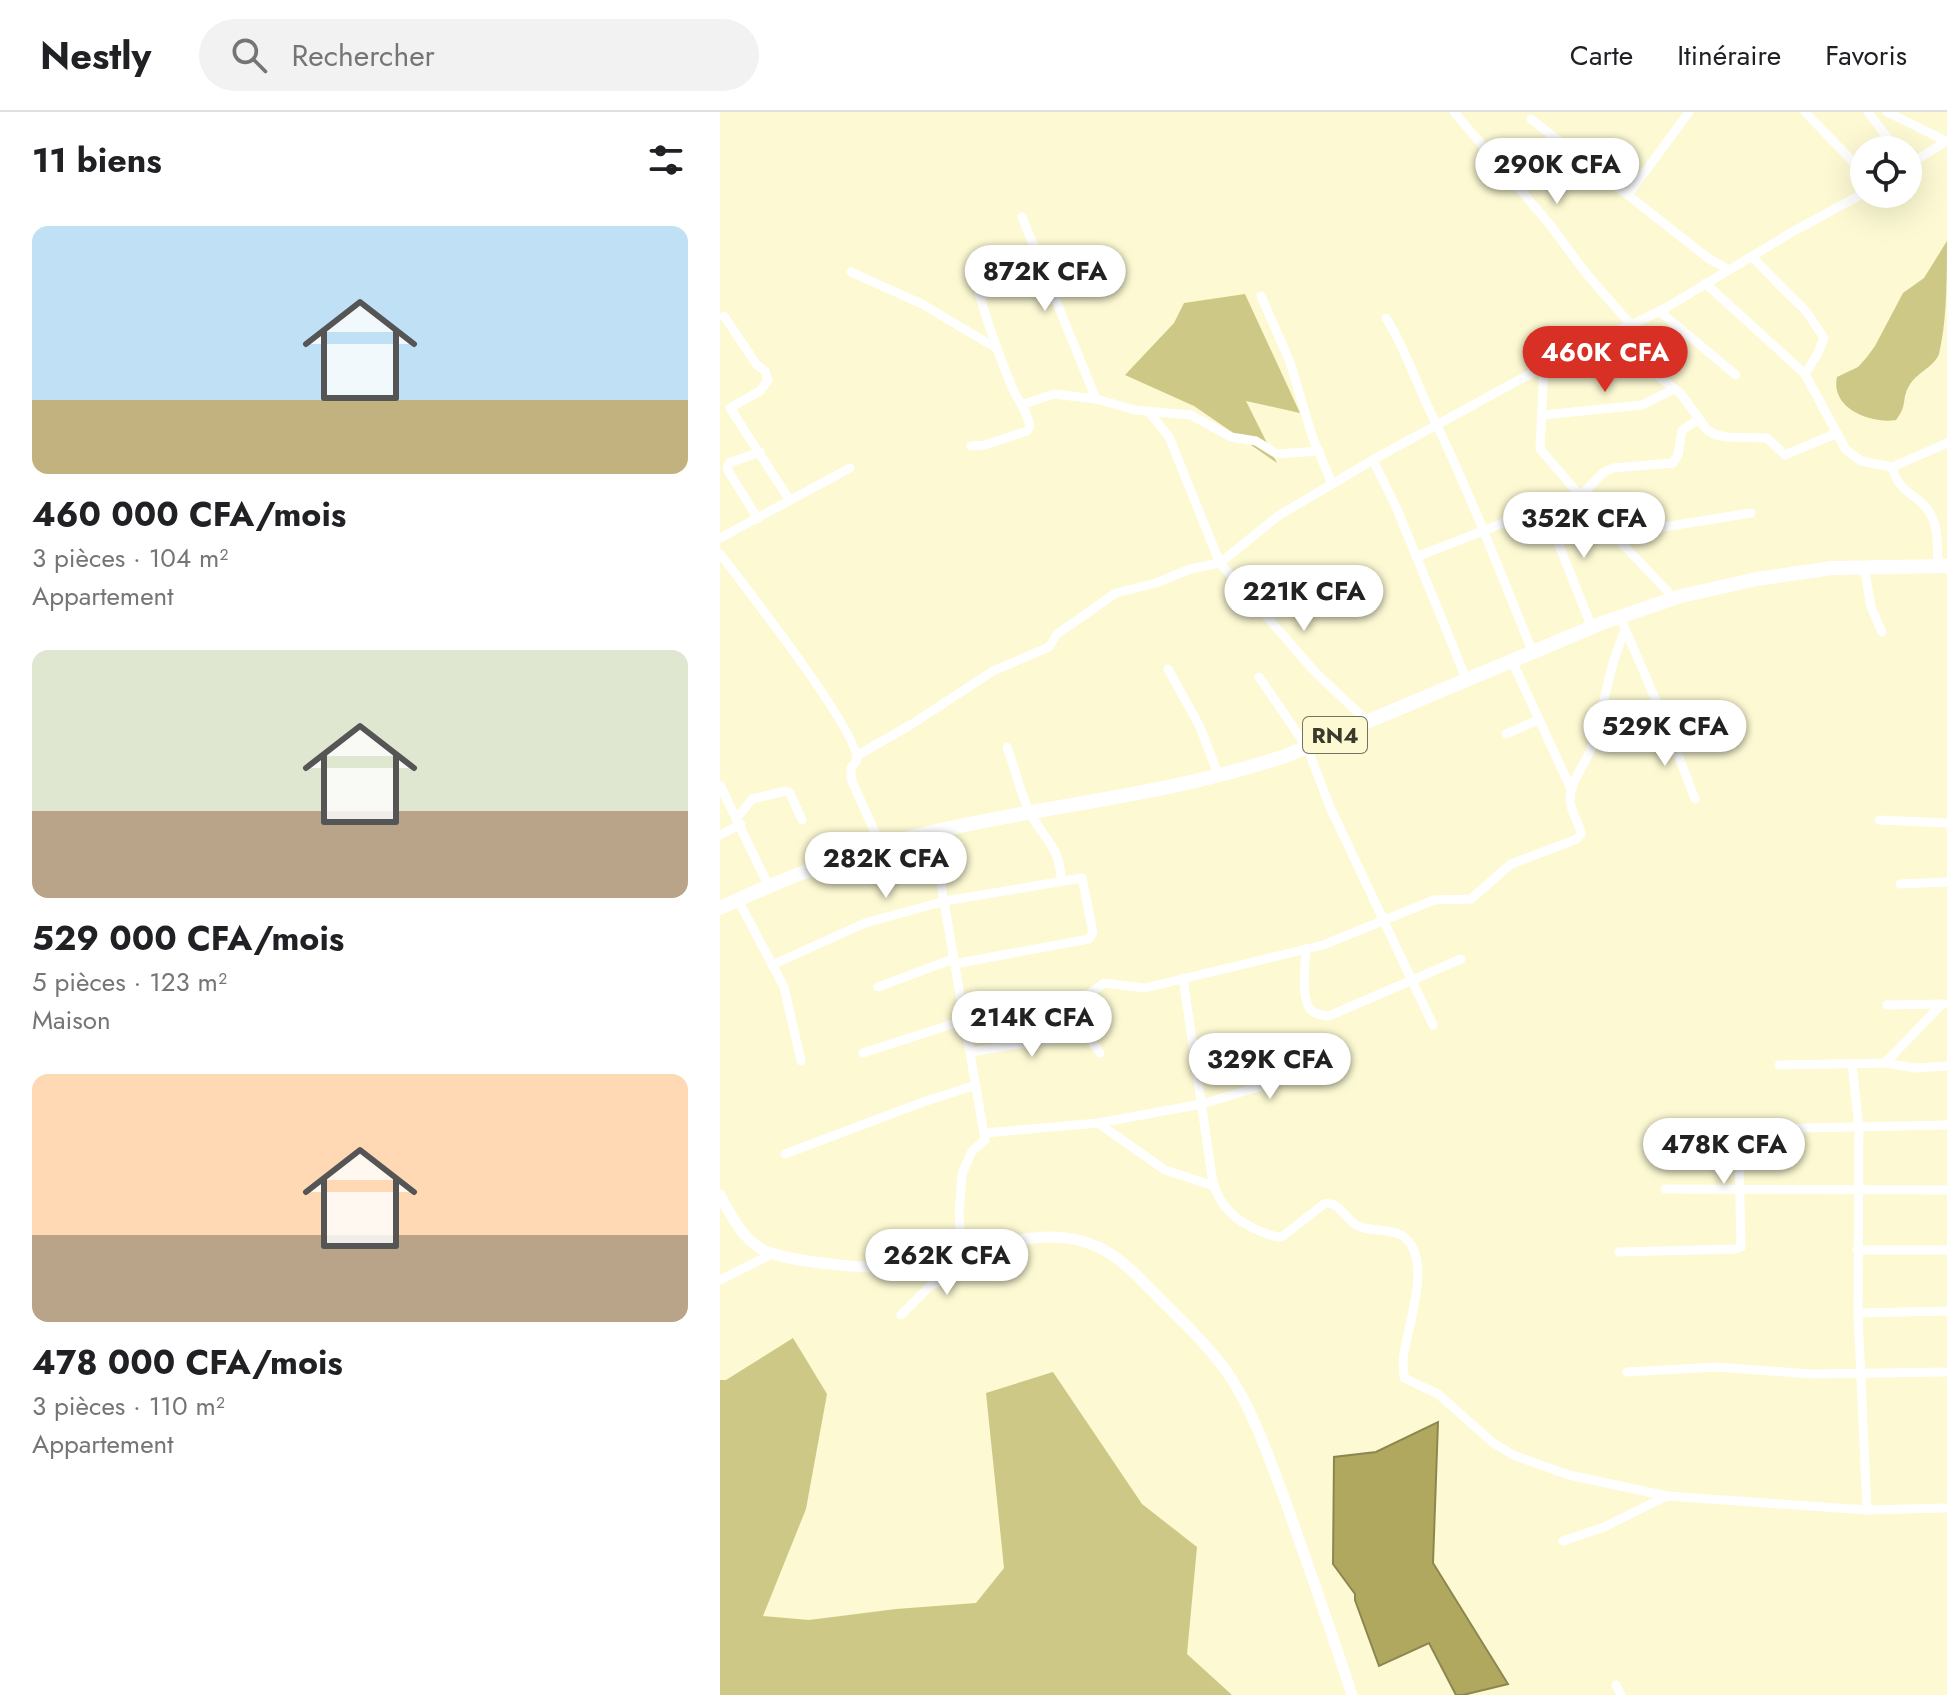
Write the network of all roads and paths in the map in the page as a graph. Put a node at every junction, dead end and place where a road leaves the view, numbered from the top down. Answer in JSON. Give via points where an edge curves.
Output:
{"nodes":[{"id":1,"x":1454,"y":112,"type":"edge"},
{"id":2,"x":1689,"y":112,"type":"edge"},
{"id":3,"x":1805,"y":112,"type":"edge"},
{"id":4,"x":1868,"y":112,"type":"edge"},
{"id":5,"x":1887,"y":112,"type":"edge"},
{"id":6,"x":1531,"y":119,"type":"dead end"},
{"id":7,"x":1886,"y":136,"type":"edge"},
{"id":8,"x":1947,"y":141,"type":"edge"},
{"id":9,"x":1922,"y":156,"type":"edge"},
{"id":10,"x":1850,"y":159,"type":"edge"},
{"id":11,"x":1628,"y":195,"type":"junction"},
{"id":12,"x":1850,"y":201,"type":"edge"},
{"id":13,"x":1022,"y":217,"type":"dead end"},
{"id":14,"x":1752,"y":257,"type":"junction"},
{"id":15,"x":1708,"y":258,"type":"junction"},
{"id":16,"x":973,"y":268,"type":"dead end"},
{"id":17,"x":1729,"y":270,"type":"junction"},
{"id":18,"x":851,"y":272,"type":"dead end"},
{"id":19,"x":1707,"y":282,"type":"junction"},
{"id":20,"x":1261,"y":296,"type":"dead end"},
{"id":21,"x":1659,"y":311,"type":"junction"},
{"id":22,"x":724,"y":316,"type":"dead end"},
{"id":23,"x":1386,"y":318,"type":"dead end"},
{"id":24,"x":1631,"y":325,"type":"junction"},
{"id":25,"x":996,"y":348,"type":"junction"},
{"id":26,"x":1544,"y":365,"type":"junction"},
{"id":27,"x":1805,"y":374,"type":"junction"},
{"id":28,"x":1736,"y":375,"type":"dead end"},
{"id":29,"x":1674,"y":389,"type":"junction"},
{"id":30,"x":1096,"y":399,"type":"junction"},
{"id":31,"x":1024,"y":404,"type":"junction"},
{"id":32,"x":730,"y":408,"type":"junction"},
{"id":33,"x":1149,"y":412,"type":"junction"},
{"id":34,"x":720,"y":414,"type":"edge"},
{"id":35,"x":1543,"y":415,"type":"junction"},
{"id":36,"x":1698,"y":420,"type":"junction"},
{"id":37,"x":1438,"y":426,"type":"junction"},
{"id":38,"x":1837,"y":433,"type":"junction"},
{"id":39,"x":1947,"y":443,"type":"edge"},
{"id":40,"x":971,"y":446,"type":"dead end"},
{"id":41,"x":1319,"y":451,"type":"junction"},
{"id":42,"x":760,"y":452,"type":"junction"},
{"id":43,"x":1373,"y":460,"type":"junction"},
{"id":44,"x":1892,"y":467,"type":"junction"},
{"id":45,"x":850,"y":468,"type":"dead end"},
{"id":46,"x":1332,"y":484,"type":"junction"},
{"id":47,"x":1580,"y":496,"type":"junction"},
{"id":48,"x":789,"y":499,"type":"junction"},
{"id":49,"x":1751,"y":513,"type":"dead end"},
{"id":50,"x":758,"y":519,"type":"junction"},
{"id":51,"x":1482,"y":530,"type":"junction"},
{"id":52,"x":1614,"y":535,"type":"junction"},
{"id":53,"x":720,"y":538,"type":"edge"},
{"id":54,"x":720,"y":554,"type":"edge"},
{"id":55,"x":1416,"y":557,"type":"junction"},
{"id":56,"x":1220,"y":563,"type":"junction"},
{"id":57,"x":1864,"y":566,"type":"junction"},
{"id":58,"x":1942,"y":566,"type":"edge"},
{"id":59,"x":1674,"y":598,"type":"junction"},
{"id":60,"x":1623,"y":624,"type":"junction"},
{"id":61,"x":1592,"y":628,"type":"junction"},
{"id":62,"x":1882,"y":632,"type":"dead end"},
{"id":63,"x":1533,"y":653,"type":"junction"},
{"id":64,"x":1512,"y":661,"type":"junction"},
{"id":65,"x":1168,"y":669,"type":"dead end"},
{"id":66,"x":1259,"y":677,"type":"dead end"},
{"id":67,"x":1467,"y":681,"type":"junction"},
{"id":68,"x":1706,"y":707,"type":"dead end"},
{"id":69,"x":1538,"y":720,"type":"junction"},
{"id":70,"x":1368,"y":722,"type":"junction"},
{"id":71,"x":1667,"y":726,"type":"junction"},
{"id":72,"x":1506,"y":734,"type":"dead end"},
{"id":73,"x":1007,"y":747,"type":"dead end"},
{"id":74,"x":1307,"y":747,"type":"junction"},
{"id":75,"x":858,"y":755,"type":"junction"},
{"id":76,"x":1219,"y":776,"type":"junction"},
{"id":77,"x":720,"y":785,"type":"edge"},
{"id":78,"x":1571,"y":789,"type":"junction"},
{"id":79,"x":1695,"y":799,"type":"dead end"},
{"id":80,"x":1030,"y":813,"type":"junction"},
{"id":81,"x":802,"y":820,"type":"dead end"},
{"id":82,"x":1879,"y":820,"type":"dead end"},
{"id":83,"x":739,"y":821,"type":"junction"},
{"id":84,"x":1947,"y":823,"type":"edge"},
{"id":85,"x":932,"y":832,"type":"junction"},
{"id":86,"x":720,"y":835,"type":"edge"},
{"id":87,"x":881,"y":846,"type":"junction"},
{"id":88,"x":1061,"y":881,"type":"junction"},
{"id":89,"x":1947,"y":882,"type":"edge"},
{"id":90,"x":1900,"y":884,"type":"dead end"},
{"id":91,"x":769,"y":887,"type":"junction"},
{"id":92,"x":738,"y":900,"type":"junction"},
{"id":93,"x":945,"y":901,"type":"junction"},
{"id":94,"x":720,"y":908,"type":"edge"},
{"id":95,"x":1382,"y":919,"type":"junction"},
{"id":96,"x":1306,"y":949,"type":"junction"},
{"id":97,"x":1461,"y":959,"type":"dead end"},
{"id":98,"x":954,"y":962,"type":"junction"},
{"id":99,"x":772,"y":965,"type":"junction"},
{"id":100,"x":1183,"y":978,"type":"junction"},
{"id":101,"x":1411,"y":982,"type":"junction"},
{"id":102,"x":878,"y":987,"type":"dead end"},
{"id":103,"x":1945,"y":1004,"type":"edge"},
{"id":104,"x":1887,"y":1005,"type":"dead end"},
{"id":105,"x":965,"y":1020,"type":"junction"},
{"id":106,"x":1433,"y":1025,"type":"dead end"},
{"id":107,"x":1023,"y":1043,"type":"junction"},
{"id":108,"x":971,"y":1052,"type":"junction"},
{"id":109,"x":863,"y":1053,"type":"dead end"},
{"id":110,"x":1100,"y":1053,"type":"dead end"},
{"id":111,"x":801,"y":1061,"type":"dead end"},
{"id":112,"x":1885,"y":1063,"type":"junction"},
{"id":113,"x":1852,"y":1064,"type":"junction"},
{"id":114,"x":1779,"y":1065,"type":"dead end"},
{"id":115,"x":1329,"y":1066,"type":"dead end"},
{"id":116,"x":1947,"y":1066,"type":"edge"},
{"id":117,"x":976,"y":1085,"type":"junction"},
{"id":118,"x":1202,"y":1104,"type":"junction"},
{"id":119,"x":1098,"y":1123,"type":"junction"},
{"id":120,"x":1947,"y":1125,"type":"edge"},
{"id":121,"x":1859,"y":1128,"type":"junction"},
{"id":122,"x":985,"y":1133,"type":"junction"},
{"id":123,"x":785,"y":1154,"type":"dead end"},
{"id":124,"x":1214,"y":1186,"type":"junction"},
{"id":125,"x":1860,"y":1188,"type":"junction"},
{"id":126,"x":1665,"y":1189,"type":"dead end"},
{"id":127,"x":1740,"y":1189,"type":"junction"},
{"id":128,"x":1947,"y":1190,"type":"edge"},
{"id":129,"x":720,"y":1195,"type":"edge"},
{"id":130,"x":754,"y":1244,"type":"junction"},
{"id":131,"x":1857,"y":1250,"type":"junction"},
{"id":132,"x":1947,"y":1250,"type":"edge"},
{"id":133,"x":1619,"y":1252,"type":"dead end"},
{"id":134,"x":772,"y":1254,"type":"junction"},
{"id":135,"x":962,"y":1255,"type":"junction"},
{"id":136,"x":750,"y":1264,"type":"junction"},
{"id":137,"x":720,"y":1280,"type":"edge"},
{"id":138,"x":1947,"y":1311,"type":"edge"},
{"id":139,"x":1858,"y":1313,"type":"junction"},
{"id":140,"x":901,"y":1315,"type":"dead end"},
{"id":141,"x":1627,"y":1372,"type":"dead end"},
{"id":142,"x":1947,"y":1372,"type":"edge"},
{"id":143,"x":1861,"y":1373,"type":"junction"},
{"id":144,"x":1667,"y":1496,"type":"junction"},
{"id":145,"x":1947,"y":1508,"type":"edge"},
{"id":146,"x":1867,"y":1510,"type":"junction"},
{"id":147,"x":1563,"y":1541,"type":"dead end"},
{"id":148,"x":1616,"y":1685,"type":"dead end"},
{"id":149,"x":1352,"y":1695,"type":"edge"},
{"id":150,"x":1621,"y":1695,"type":"edge"}],
"edges":[{"from":1,"to":24,"type":"street"},
{"from":2,"to":11,"type":"street"},
{"from":3,"to":10,"type":"street"},
{"from":4,"to":7,"type":"street"},
{"from":5,"to":8,"type":"street"},
{"from":6,"to":11,"type":"street"},
{"from":8,"to":9,"type":"street"},
{"from":11,"to":15,"type":"street"},
{"from":12,"to":14,"type":"street"},
{"from":13,"to":30,"type":"street"},
{"from":14,"to":17,"type":"street"},
{"from":14,"to":27,"type":"street","via":[[1803,307],[1824,338]]},
{"from":15,"to":17,"type":"street"},
{"from":15,"to":19,"type":"street"},
{"from":16,"to":25,"type":"street"},
{"from":17,"to":19,"type":"street"},
{"from":18,"to":25,"type":"street","via":[[922,304]]},
{"from":19,"to":21,"type":"street"},
{"from":19,"to":27,"type":"street"},
{"from":20,"to":41,"type":"street","via":[[1290,362]]},
{"from":21,"to":24,"type":"street"},
{"from":21,"to":28,"type":"street"},
{"from":22,"to":32,"type":"street","via":[[768,380],[760,391]]},
{"from":23,"to":37,"type":"street"},
{"from":24,"to":26,"type":"street"},
{"from":24,"to":29,"type":"street","via":[[1637,355]]},
{"from":25,"to":31,"type":"street"},
{"from":26,"to":35,"type":"street"},
{"from":26,"to":37,"type":"street"},
{"from":27,"to":38,"type":"street"},
{"from":29,"to":35,"type":"street","via":[[1642,405]]},
{"from":29,"to":36,"type":"street"},
{"from":30,"to":31,"type":"street","via":[[1054,394]]},
{"from":30,"to":33,"type":"street"},
{"from":31,"to":40,"type":"street","via":[[1027,431]]},
{"from":32,"to":34,"type":"street"},
{"from":32,"to":42,"type":"street"},
{"from":33,"to":41,"type":"street","via":[[1191,415],[1277,454]]},
{"from":33,"to":56,"type":"street","via":[[1169,437]]},
{"from":35,"to":47,"type":"street","via":[[1540,449]]},
{"from":36,"to":38,"type":"street","via":[[1716,435],[1767,438],[1785,455]]},
{"from":36,"to":47,"type":"street","via":[[1682,430],[1673,463],[1613,468]]},
{"from":37,"to":43,"type":"street"},
{"from":37,"to":51,"type":"street"},
{"from":38,"to":44,"type":"street","via":[[1853,457]]},
{"from":39,"to":44,"type":"street"},
{"from":41,"to":46,"type":"street"},
{"from":42,"to":48,"type":"street"},
{"from":42,"to":50,"type":"street","via":[[729,463],[727,469]]},
{"from":43,"to":46,"type":"street"},
{"from":43,"to":55,"type":"street"},
{"from":44,"to":58,"type":"street","via":[[1901,488],[1930,513]]},
{"from":45,"to":48,"type":"street"},
{"from":46,"to":56,"type":"street","via":[[1270,521]]},
{"from":47,"to":52,"type":"street"},
{"from":48,"to":50,"type":"street"},
{"from":49,"to":52,"type":"street"},
{"from":50,"to":53,"type":"street"},
{"from":51,"to":55,"type":"street"},
{"from":51,"to":61,"type":"street","via":[[1545,510]]},
{"from":51,"to":63,"type":"street"},
{"from":52,"to":59,"type":"street"},
{"from":54,"to":75,"type":"street","via":[[835,710]]},
{"from":55,"to":67,"type":"street"},
{"from":56,"to":70,"type":"street","via":[[1315,672]]},
{"from":56,"to":75,"type":"street","via":[[1116,593],[1057,634],[1049,647],[993,671]]},
{"from":57,"to":58,"type":"highway","number":"RN4"},
{"from":57,"to":59,"type":"highway","number":"RN4","via":[[1757,579]]},
{"from":57,"to":62,"type":"street","via":[[1871,607]]},
{"from":59,"to":60,"type":"highway","number":"RN4"},
{"from":60,"to":61,"type":"highway","number":"RN4"},
{"from":60,"to":71,"type":"street"},
{"from":60,"to":78,"type":"street","via":[[1592,745]]},
{"from":61,"to":63,"type":"highway","number":"RN4"},
{"from":63,"to":64,"type":"highway","number":"RN4"},
{"from":64,"to":67,"type":"highway","number":"RN4"},
{"from":64,"to":69,"type":"street"},
{"from":65,"to":76,"type":"street"},
{"from":66,"to":74,"type":"street"},
{"from":67,"to":70,"type":"highway","number":"RN4"},
{"from":68,"to":71,"type":"street"},
{"from":69,"to":72,"type":"street"},
{"from":69,"to":78,"type":"street"},
{"from":70,"to":74,"type":"highway","number":"RN4"},
{"from":71,"to":79,"type":"street"},
{"from":73,"to":80,"type":"street"},
{"from":74,"to":76,"type":"highway","number":"RN4"},
{"from":74,"to":95,"type":"street"},
{"from":75,"to":87,"type":"street","via":[[851,779]]},
{"from":76,"to":80,"type":"highway","number":"RN4"},
{"from":77,"to":83,"type":"street"},
{"from":78,"to":95,"type":"street","via":[[1570,808],[1581,834],[1577,839],[1511,864],[1471,899],[1434,900]]},
{"from":80,"to":85,"type":"highway","number":"RN4"},
{"from":80,"to":88,"type":"street","via":[[1054,845]]},
{"from":81,"to":83,"type":"street","via":[[786,791],[752,799]]},
{"from":82,"to":84,"type":"street"},
{"from":83,"to":86,"type":"street"},
{"from":83,"to":91,"type":"street"},
{"from":85,"to":87,"type":"highway","number":"RN4"},
{"from":85,"to":93,"type":"street"},
{"from":87,"to":91,"type":"highway","number":"RN4"},
{"from":88,"to":93,"type":"street"},
{"from":88,"to":98,"type":"street","via":[[1082,878],[1093,932],[1089,939]]},
{"from":89,"to":90,"type":"street"},
{"from":91,"to":92,"type":"highway","number":"RN4"},
{"from":92,"to":94,"type":"highway","number":"RN4"},
{"from":92,"to":99,"type":"street"},
{"from":93,"to":98,"type":"street"},
{"from":93,"to":99,"type":"street","via":[[865,923]]},
{"from":95,"to":96,"type":"street"},
{"from":95,"to":101,"type":"street"},
{"from":96,"to":100,"type":"street"},
{"from":96,"to":101,"type":"street","via":[[1309,1009],[1320,1015],[1329,1016]]},
{"from":97,"to":101,"type":"street"},
{"from":98,"to":102,"type":"street"},
{"from":98,"to":105,"type":"street"},
{"from":99,"to":111,"type":"street","via":[[784,987]]},
{"from":100,"to":107,"type":"street","via":[[1136,988],[1104,983]]},
{"from":100,"to":118,"type":"street"},
{"from":101,"to":106,"type":"street"},
{"from":103,"to":104,"type":"street"},
{"from":103,"to":112,"type":"street"},
{"from":105,"to":108,"type":"street"},
{"from":105,"to":109,"type":"street"},
{"from":107,"to":108,"type":"street"},
{"from":107,"to":110,"type":"street","via":[[1080,1034],[1089,1037]]},
{"from":108,"to":117,"type":"street"},
{"from":112,"to":113,"type":"street"},
{"from":112,"to":116,"type":"street"},
{"from":113,"to":114,"type":"street"},
{"from":113,"to":121,"type":"street"},
{"from":115,"to":118,"type":"street"},
{"from":117,"to":122,"type":"street"},
{"from":117,"to":123,"type":"street"},
{"from":118,"to":119,"type":"street"},
{"from":118,"to":124,"type":"street"},
{"from":119,"to":122,"type":"street"},
{"from":119,"to":124,"type":"street","via":[[1165,1170]]},
{"from":120,"to":121,"type":"street"},
{"from":121,"to":125,"type":"street"},
{"from":121,"to":127,"type":"street","via":[[1748,1129],[1741,1138]]},
{"from":122,"to":135,"type":"street","via":[[984,1143],[972,1151],[962,1174]]},
{"from":124,"to":144,"type":"street","via":[[1226,1211],[1273,1236],[1283,1236],[1329,1202],[1356,1225],[1406,1239],[1419,1276],[1404,1378],[1438,1394],[1513,1455],[1569,1475]]},
{"from":125,"to":127,"type":"street"},
{"from":125,"to":128,"type":"street"},
{"from":125,"to":131,"type":"street"},
{"from":126,"to":127,"type":"street"},
{"from":127,"to":133,"type":"street","via":[[1742,1242],[1736,1249]]},
{"from":129,"to":130,"type":"street"},
{"from":130,"to":134,"type":"street"},
{"from":130,"to":136,"type":"street"},
{"from":131,"to":132,"type":"street"},
{"from":131,"to":139,"type":"street"},
{"from":134,"to":135,"type":"street","via":[[898,1268]]},
{"from":134,"to":136,"type":"street"},
{"from":135,"to":140,"type":"street","via":[[951,1276],[930,1286]]},
{"from":135,"to":149,"type":"street","via":[[1036,1239],[1089,1243],[1124,1265],[1215,1358],[1239,1391],[1273,1467]]},
{"from":136,"to":137,"type":"street"},
{"from":138,"to":139,"type":"street"},
{"from":139,"to":143,"type":"street"},
{"from":141,"to":143,"type":"street","via":[[1716,1367]]},
{"from":142,"to":143,"type":"street"},
{"from":143,"to":146,"type":"street"},
{"from":144,"to":146,"type":"street"},
{"from":144,"to":147,"type":"street"},
{"from":145,"to":146,"type":"street"},
{"from":148,"to":150,"type":"street"}]}
